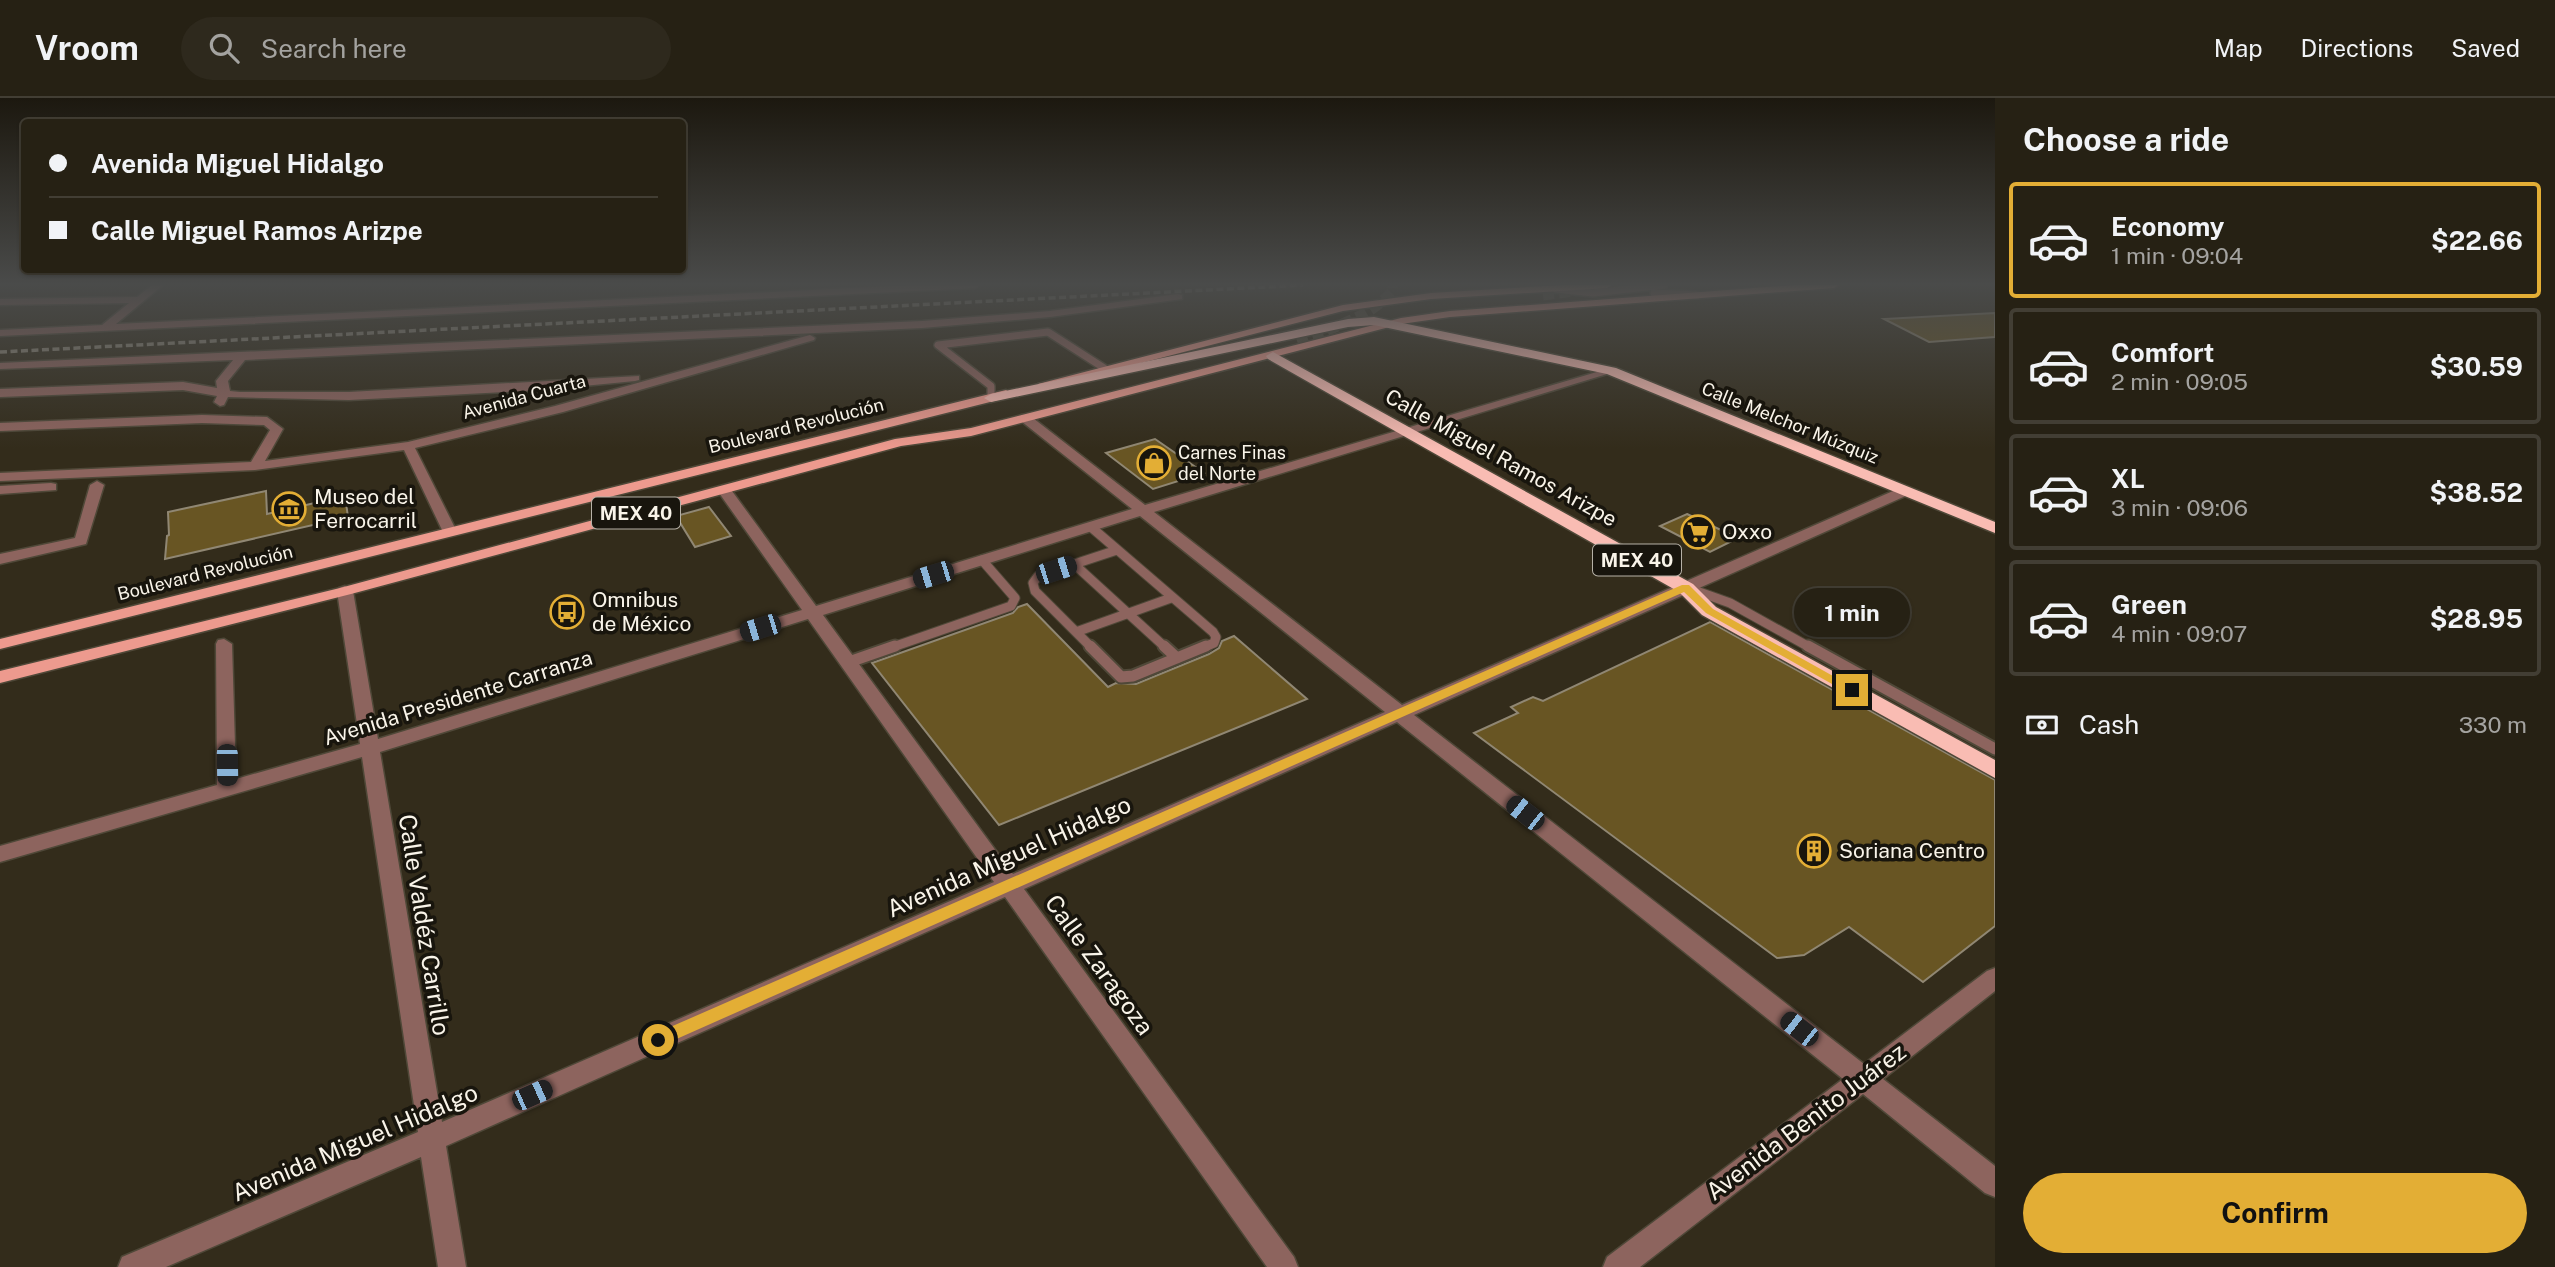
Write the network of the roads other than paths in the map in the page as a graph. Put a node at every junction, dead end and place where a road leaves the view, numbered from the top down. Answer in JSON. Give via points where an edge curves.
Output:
{"nodes":[{"id":1,"x":628,"y":340,"type":"edge"},
{"id":2,"x":804,"y":340,"type":"edge"},
{"id":3,"x":984,"y":340,"type":"edge"},
{"id":4,"x":1060,"y":340,"type":"edge"},
{"id":5,"x":1219,"y":340,"type":"edge"},
{"id":6,"x":1269,"y":340,"type":"edge"},
{"id":7,"x":1331,"y":340,"type":"edge"},
{"id":8,"x":1468,"y":340,"type":"edge"},
{"id":9,"x":1297,"y":341,"type":"tunnel mouth"},
{"id":10,"x":1273,"y":356,"type":"junction"},
{"id":11,"x":242,"y":357,"type":"junction"},
{"id":12,"x":0,"y":366,"type":"edge"},
{"id":13,"x":1104,"y":368,"type":"junction"},
{"id":14,"x":1611,"y":370,"type":"junction"},
{"id":15,"x":683,"y":373,"type":"junction"},
{"id":16,"x":0,"y":393,"type":"edge"},
{"id":17,"x":224,"y":393,"type":"junction"},
{"id":18,"x":991,"y":398,"type":"junction"},
{"id":19,"x":1025,"y":418,"type":"junction"},
{"id":20,"x":202,"y":419,"type":"junction"},
{"id":21,"x":0,"y":427,"type":"edge"},
{"id":22,"x":1406,"y":430,"type":"junction"},
{"id":23,"x":900,"y":442,"type":"junction"},
{"id":24,"x":408,"y":446,"type":"junction"},
{"id":25,"x":255,"y":466,"type":"junction"},
{"id":26,"x":165,"y":472,"type":"junction"},
{"id":27,"x":0,"y":478,"type":"edge"},
{"id":28,"x":97,"y":485,"type":"junction"},
{"id":29,"x":724,"y":490,"type":"junction"},
{"id":30,"x":0,"y":491,"type":"edge"},
{"id":31,"x":1905,"y":491,"type":"junction"},
{"id":32,"x":1143,"y":512,"type":"junction"},
{"id":33,"x":1091,"y":527,"type":"junction"},
{"id":34,"x":1995,"y":528,"type":"edge"},
{"id":35,"x":450,"y":532,"type":"junction"},
{"id":36,"x":1117,"y":550,"type":"junction"},
{"id":37,"x":0,"y":559,"type":"edge"},
{"id":38,"x":982,"y":560,"type":"junction"},
{"id":39,"x":1074,"y":564,"type":"junction"},
{"id":40,"x":1686,"y":587,"type":"junction"},
{"id":41,"x":345,"y":591,"type":"junction"},
{"id":42,"x":1171,"y":598,"type":"junction"},
{"id":43,"x":812,"y":611,"type":"junction"},
{"id":44,"x":1126,"y":614,"type":"junction"},
{"id":45,"x":1076,"y":632,"type":"junction"},
{"id":46,"x":0,"y":644,"type":"edge"},
{"id":47,"x":224,"y":644,"type":"dead end"},
{"id":48,"x":1177,"y":658,"type":"junction"},
{"id":49,"x":849,"y":662,"type":"junction"},
{"id":50,"x":0,"y":677,"type":"edge"},
{"id":51,"x":1399,"y":713,"type":"junction"},
{"id":52,"x":370,"y":748,"type":"junction"},
{"id":53,"x":1995,"y":749,"type":"edge"},
{"id":54,"x":1995,"y":770,"type":"edge"},
{"id":55,"x":227,"y":789,"type":"junction"},
{"id":56,"x":0,"y":854,"type":"edge"},
{"id":57,"x":1010,"y":885,"type":"junction"},
{"id":58,"x":1995,"y":978,"type":"edge"},
{"id":59,"x":1862,"y":1079,"type":"junction"},
{"id":60,"x":432,"y":1139,"type":"junction"},
{"id":61,"x":1995,"y":1183,"type":"edge"},
{"id":62,"x":132,"y":1267,"type":"edge"},
{"id":63,"x":452,"y":1267,"type":"edge"},
{"id":64,"x":1284,"y":1267,"type":"edge"},
{"id":65,"x":1617,"y":1267,"type":"edge"}],
"edges":[{"from":1,"to":11,"type":"street"},
{"from":2,"to":15,"type":"street","name":"Avenida Cuarta"},
{"from":3,"to":18,"type":"lane","via":[[938,345],[991,386]]},
{"from":4,"to":13,"type":"lane"},
{"from":5,"to":13,"type":"main road","name":"Boulevard Revolución"},
{"from":6,"to":18,"type":"highway","name":"Calle Melchor Múzquiz","number":"MEX 40"},
{"from":7,"to":10,"type":"main road","number":"MEX 40"},
{"from":8,"to":14,"type":"highway","name":"Calle Melchor Múzquiz","number":"MEX 40"},
{"from":9,"to":23,"type":"main road"},
{"from":10,"to":19,"type":"main road","number":"MEX 40"},
{"from":10,"to":22,"type":"highway","name":"Calle Miguel Ramos Arizpe","number":"MEX 40"},
{"from":11,"to":12,"type":"street"},
{"from":11,"to":17,"type":"street","via":[[222,382]]},
{"from":13,"to":18,"type":"main road","name":"Boulevard Revolución"},
{"from":14,"to":22,"type":"street","name":"Avenida Presidente Carranza"},
{"from":14,"to":31,"type":"highway","name":"Calle Melchor Múzquiz","number":"MEX 40"},
{"from":15,"to":17,"type":"street","via":[[407,394],[296,397]]},
{"from":15,"to":24,"type":"street","name":"Avenida Cuarta"},
{"from":16,"to":17,"type":"street","via":[[183,386]]},
{"from":17,"to":20,"type":"street"},
{"from":18,"to":35,"type":"main road","name":"Boulevard Revolución","number":"MEX 40"},
{"from":19,"to":23,"type":"main road","number":"MEX 40","via":[[971,432]]},
{"from":19,"to":32,"type":"street"},
{"from":20,"to":21,"type":"street"},
{"from":20,"to":25,"type":"street","via":[[267,421],[277,429]]},
{"from":22,"to":32,"type":"street","name":"Avenida Presidente Carranza"},
{"from":22,"to":40,"type":"highway","name":"Calle Miguel Ramos Arizpe","number":"MEX 40"},
{"from":23,"to":29,"type":"main road","number":"MEX 40"},
{"from":24,"to":25,"type":"street","name":"Avenida Cuarta"},
{"from":24,"to":35,"type":"street"},
{"from":25,"to":26,"type":"street","name":"Avenida Cuarta"},
{"from":26,"to":27,"type":"street","name":"Avenida Cuarta"},
{"from":26,"to":28,"type":"street","name":"Avenida Cuarta"},
{"from":28,"to":30,"type":"street","name":"Avenida Cuarta"},
{"from":28,"to":37,"type":"street","via":[[81,541]]},
{"from":29,"to":41,"type":"main road","number":"MEX 40"},
{"from":29,"to":43,"type":"street","name":"Calle Zaragoza"},
{"from":31,"to":34,"type":"highway","name":"Calle Melchor Múzquiz","number":"MEX 40"},
{"from":31,"to":40,"type":"street","name":"Avenida Miguel Hidalgo"},
{"from":32,"to":33,"type":"street","name":"Avenida Presidente Carranza"},
{"from":32,"to":51,"type":"street"},
{"from":33,"to":36,"type":"lane"},
{"from":33,"to":38,"type":"street","name":"Avenida Presidente Carranza"},
{"from":35,"to":46,"type":"main road","name":"Boulevard Revolución","number":"MEX 40"},
{"from":36,"to":39,"type":"lane"},
{"from":36,"to":42,"type":"lane"},
{"from":38,"to":43,"type":"street","name":"Avenida Presidente Carranza"},
{"from":38,"to":49,"type":"lane","via":[[1015,598],[1011,606]]},
{"from":39,"to":44,"type":"lane"},
{"from":39,"to":45,"type":"lane","via":[[1038,576],[1033,583],[1035,591]]},
{"from":40,"to":51,"type":"street","name":"Avenida Miguel Hidalgo"},
{"from":40,"to":53,"type":"lane","via":[[1730,603]]},
{"from":40,"to":54,"type":"highway","name":"Calle Miguel Ramos Arizpe","number":"MEX 40","via":[[1709,611]]},
{"from":41,"to":50,"type":"main road","number":"MEX 40"},
{"from":41,"to":52,"type":"street","name":"Calle Valdéz Carrillo"},
{"from":42,"to":44,"type":"lane"},
{"from":42,"to":48,"type":"lane","via":[[1216,638],[1214,643]]},
{"from":43,"to":49,"type":"street","name":"Calle Zaragoza"},
{"from":43,"to":52,"type":"street","name":"Avenida Presidente Carranza"},
{"from":44,"to":45,"type":"lane"},
{"from":44,"to":48,"type":"lane"},
{"from":45,"to":48,"type":"lane","via":[[1121,677]]},
{"from":47,"to":55,"type":"street"},
{"from":49,"to":57,"type":"street","name":"Calle Zaragoza"},
{"from":51,"to":57,"type":"street","name":"Avenida Miguel Hidalgo"},
{"from":51,"to":59,"type":"street"},
{"from":52,"to":55,"type":"street","name":"Avenida Presidente Carranza"},
{"from":52,"to":60,"type":"street","name":"Calle Valdéz Carrillo"},
{"from":55,"to":56,"type":"street","name":"Avenida Presidente Carranza"},
{"from":57,"to":60,"type":"street","name":"Avenida Miguel Hidalgo"},
{"from":57,"to":64,"type":"street","name":"Calle Zaragoza"},
{"from":58,"to":59,"type":"street","name":"Avenida Benito Juárez"},
{"from":59,"to":61,"type":"street"},
{"from":59,"to":65,"type":"street","name":"Avenida Benito Juárez"},
{"from":60,"to":62,"type":"street","name":"Avenida Miguel Hidalgo"},
{"from":60,"to":63,"type":"street","name":"Calle Valdéz Carrillo"}]}
